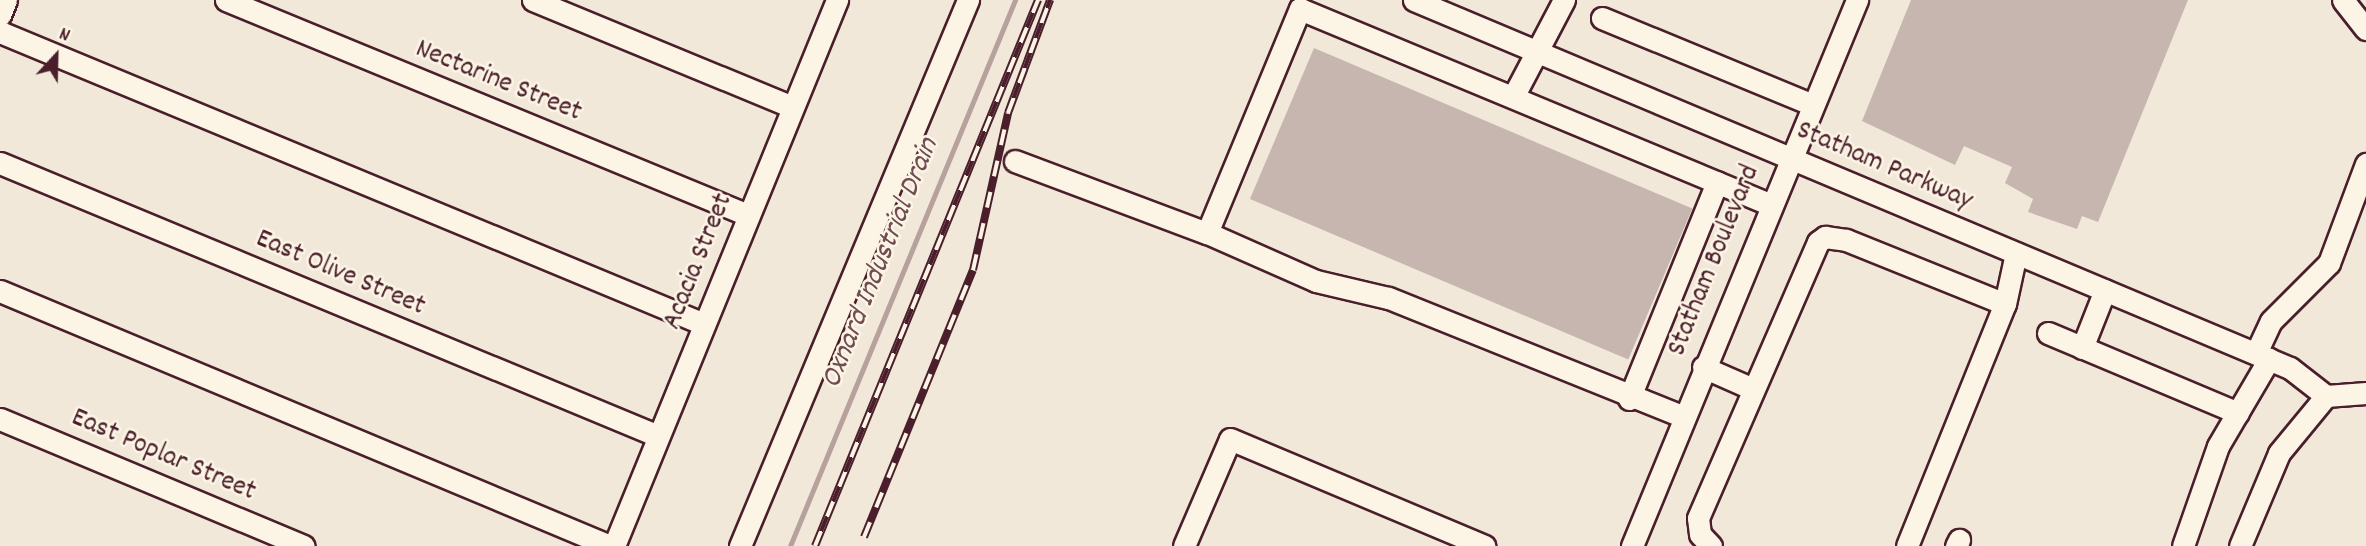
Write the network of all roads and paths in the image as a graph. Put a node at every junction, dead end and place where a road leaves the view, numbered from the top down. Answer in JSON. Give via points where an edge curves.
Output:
{"nodes":[{"id":1,"x":6,"y":0,"type":"edge"},
{"id":2,"x":226,"y":0,"type":"edge"},
{"id":3,"x":533,"y":0,"type":"edge"},
{"id":4,"x":837,"y":0,"type":"edge"},
{"id":5,"x":968,"y":0,"type":"edge"},
{"id":6,"x":1414,"y":0,"type":"edge"},
{"id":7,"x":1564,"y":0,"type":"edge"},
{"id":8,"x":1857,"y":0,"type":"edge"},
{"id":9,"x":2343,"y":0,"type":"edge"},
{"id":10,"x":1302,"y":5,"type":"edge"},
{"id":11,"x":0,"y":15,"type":"edge"},
{"id":12,"x":1602,"y":18,"type":"dead end"},
{"id":13,"x":2366,"y":29,"type":"edge"},
{"id":14,"x":0,"y":32,"type":"edge"},
{"id":15,"x":1537,"y":51,"type":"junction"},
{"id":16,"x":1513,"y":97,"type":"junction"},
{"id":17,"x":1811,"y":104,"type":"junction"},
{"id":18,"x":792,"y":107,"type":"junction"},
{"id":19,"x":1787,"y":157,"type":"junction"},
{"id":20,"x":1015,"y":161,"type":"dead end"},
{"id":21,"x":0,"y":163,"type":"edge"},
{"id":22,"x":2366,"y":164,"type":"edge"},
{"id":23,"x":1717,"y":182,"type":"junction"},
{"id":24,"x":1769,"y":204,"type":"junction"},
{"id":25,"x":748,"y":215,"type":"junction"},
{"id":26,"x":1207,"y":233,"type":"junction"},
{"id":27,"x":2015,"y":253,"type":"junction"},
{"id":28,"x":2105,"y":290,"type":"junction"},
{"id":29,"x":0,"y":291,"type":"edge"},
{"id":30,"x":2006,"y":304,"type":"junction"},
{"id":31,"x":704,"y":324,"type":"junction"},
{"id":32,"x":2048,"y":333,"type":"dead end"},
{"id":33,"x":2082,"y":348,"type":"junction"},
{"id":34,"x":2262,"y":356,"type":"junction"},
{"id":35,"x":1703,"y":367,"type":"junction"},
{"id":36,"x":1753,"y":389,"type":"junction"},
{"id":37,"x":2366,"y":393,"type":"edge"},
{"id":38,"x":2326,"y":396,"type":"junction"},
{"id":39,"x":1629,"y":399,"type":"junction"},
{"id":40,"x":2238,"y":413,"type":"junction"},
{"id":41,"x":1682,"y":416,"type":"junction"},
{"id":42,"x":0,"y":419,"type":"edge"},
{"id":43,"x":658,"y":436,"type":"junction"},
{"id":44,"x":304,"y":546,"type":"edge"},
{"id":45,"x":612,"y":546,"type":"edge"},
{"id":46,"x":740,"y":546,"type":"edge"},
{"id":47,"x":1184,"y":546,"type":"edge"},
{"id":48,"x":1484,"y":546,"type":"edge"},
{"id":49,"x":1632,"y":546,"type":"edge"},
{"id":50,"x":1711,"y":546,"type":"edge"},
{"id":51,"x":1907,"y":546,"type":"edge"},
{"id":52,"x":2183,"y":546,"type":"edge"},
{"id":53,"x":2240,"y":546,"type":"edge"}],
"edges":[{"from":1,"to":11,"type":"street"},
{"from":2,"to":25,"type":"street","name":"Nectarine Street"},
{"from":3,"to":18,"type":"street"},
{"from":4,"to":18,"type":"street","name":"Acacia Street"},
{"from":5,"to":46,"type":"street"},
{"from":6,"to":15,"type":"street","name":"Statham Parkway"},
{"from":7,"to":15,"type":"street"},
{"from":8,"to":17,"type":"street","name":"Statham Boulevard"},
{"from":9,"to":13,"type":"street"},
{"from":10,"to":16,"type":"street"},
{"from":10,"to":26,"type":"street"},
{"from":12,"to":17,"type":"street"},
{"from":14,"to":31,"type":"street"},
{"from":15,"to":16,"type":"street"},
{"from":15,"to":19,"type":"street","name":"Statham Parkway"},
{"from":16,"to":23,"type":"street"},
{"from":17,"to":19,"type":"street","name":"Statham Boulevard"},
{"from":18,"to":25,"type":"street","name":"Acacia Street"},
{"from":19,"to":24,"type":"street","name":"Statham Boulevard"},
{"from":19,"to":27,"type":"street","name":"Statham Parkway"},
{"from":20,"to":26,"type":"street"},
{"from":21,"to":43,"type":"street","name":"East Olive Street"},
{"from":22,"to":34,"type":"street","via":[[2329,263],[2271,321]]},
{"from":23,"to":24,"type":"street"},
{"from":23,"to":39,"type":"street"},
{"from":24,"to":35,"type":"street","name":"Statham Boulevard"},
{"from":25,"to":31,"type":"street","name":"Acacia Street"},
{"from":26,"to":39,"type":"street","via":[[1316,281],[1388,298]]},
{"from":27,"to":28,"type":"street","name":"Statham Parkway"},
{"from":27,"to":30,"type":"street"},
{"from":28,"to":33,"type":"street"},
{"from":28,"to":34,"type":"street","name":"Statham Parkway"},
{"from":29,"to":45,"type":"street"},
{"from":30,"to":36,"type":"street","via":[[1825,237],[1812,249]]},
{"from":30,"to":51,"type":"street"},
{"from":31,"to":43,"type":"street","name":"Acacia Street"},
{"from":32,"to":33,"type":"street"},
{"from":33,"to":40,"type":"street"},
{"from":34,"to":38,"type":"street","name":"Statham Parkway","via":[[2290,368]]},
{"from":34,"to":40,"type":"street"},
{"from":35,"to":36,"type":"street"},
{"from":35,"to":41,"type":"street","name":"Statham Boulevard"},
{"from":36,"to":50,"type":"street","via":[[1698,519],[1700,534]]},
{"from":37,"to":38,"type":"street"},
{"from":38,"to":53,"type":"street","via":[[2279,453]]},
{"from":39,"to":41,"type":"street"},
{"from":40,"to":52,"type":"street","via":[[2218,446]]},
{"from":41,"to":49,"type":"street","name":"Statham Boulevard"},
{"from":42,"to":44,"type":"street","name":"East Poplar Street"},
{"from":43,"to":45,"type":"street","name":"Acacia Street"},
{"from":47,"to":48,"type":"street","via":[[1230,439]]}]}
